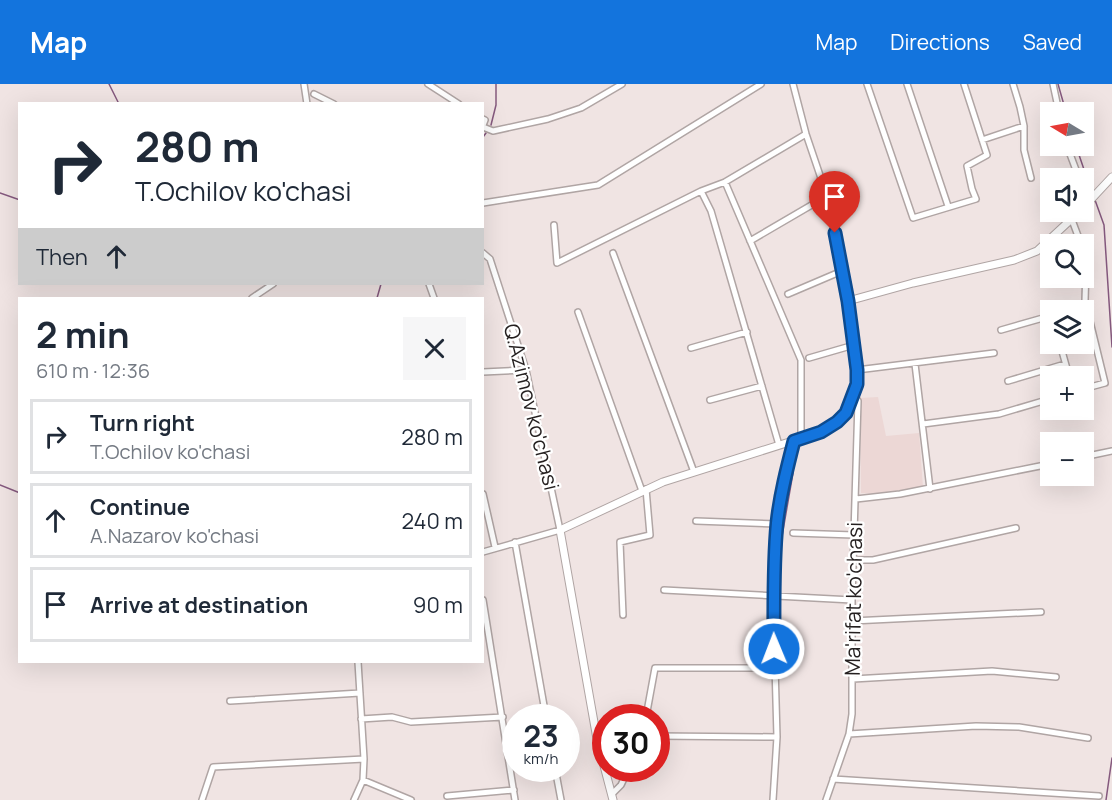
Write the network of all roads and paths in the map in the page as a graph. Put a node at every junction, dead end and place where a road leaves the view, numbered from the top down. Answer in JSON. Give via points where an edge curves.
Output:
{"nodes":[{"id":1,"x":304,"y":84,"type":"edge"},
{"id":2,"x":429,"y":84,"type":"edge"},
{"id":3,"x":622,"y":84,"type":"edge"},
{"id":4,"x":761,"y":84,"type":"edge"},
{"id":5,"x":793,"y":84,"type":"edge"},
{"id":6,"x":867,"y":84,"type":"edge"},
{"id":7,"x":907,"y":84,"type":"edge"},
{"id":8,"x":964,"y":84,"type":"edge"},
{"id":9,"x":1012,"y":84,"type":"edge"},
{"id":10,"x":1053,"y":84,"type":"edge"},
{"id":11,"x":315,"y":94,"type":"dead end"},
{"id":12,"x":307,"y":102,"type":"edge"},
{"id":13,"x":330,"y":102,"type":"edge"},
{"id":14,"x":456,"y":102,"type":"edge"},
{"id":15,"x":1057,"y":102,"type":"edge"},
{"id":16,"x":484,"y":126,"type":"edge"},
{"id":17,"x":1024,"y":126,"type":"junction"},
{"id":18,"x":806,"y":134,"type":"junction"},
{"id":19,"x":982,"y":140,"type":"junction"},
{"id":20,"x":1112,"y":177,"type":"edge"},
{"id":21,"x":1030,"y":178,"type":"dead end"},
{"id":22,"x":725,"y":182,"type":"junction"},
{"id":23,"x":701,"y":191,"type":"junction"},
{"id":24,"x":827,"y":196,"type":"junction"},
{"id":25,"x":1094,"y":196,"type":"edge"},
{"id":26,"x":484,"y":203,"type":"edge"},
{"id":27,"x":948,"y":206,"type":"junction"},
{"id":28,"x":1070,"y":222,"type":"edge"},
{"id":29,"x":554,"y":225,"type":"dead end"},
{"id":30,"x":750,"y":241,"type":"junction"},
{"id":31,"x":613,"y":253,"type":"dead end"},
{"id":32,"x":484,"y":255,"type":"edge"},
{"id":33,"x":842,"y":271,"type":"junction"},
{"id":34,"x":272,"y":285,"type":"edge"},
{"id":35,"x":1085,"y":288,"type":"edge"},
{"id":36,"x":788,"y":294,"type":"dead end"},
{"id":37,"x":254,"y":297,"type":"edge"},
{"id":38,"x":848,"y":301,"type":"junction"},
{"id":39,"x":578,"y":312,"type":"dead end"},
{"id":40,"x":1040,"y":319,"type":"edge"},
{"id":41,"x":1001,"y":330,"type":"dead end"},
{"id":42,"x":747,"y":332,"type":"junction"},
{"id":43,"x":854,"y":345,"type":"junction"},
{"id":44,"x":691,"y":348,"type":"dead end"},
{"id":45,"x":994,"y":354,"type":"dead end"},
{"id":46,"x":1062,"y":354,"type":"edge"},
{"id":47,"x":809,"y":358,"type":"dead end"},
{"id":48,"x":915,"y":364,"type":"junction"},
{"id":49,"x":1065,"y":364,"type":"joint"},
{"id":50,"x":526,"y":370,"type":"junction"},
{"id":51,"x":857,"y":370,"type":"junction"},
{"id":52,"x":484,"y":372,"type":"edge"},
{"id":53,"x":1008,"y":381,"type":"dead end"},
{"id":54,"x":762,"y":386,"type":"junction"},
{"id":55,"x":1094,"y":386,"type":"edge"},
{"id":56,"x":854,"y":395,"type":"junction"},
{"id":57,"x":710,"y":400,"type":"dead end"},
{"id":58,"x":1040,"y":402,"type":"edge"},
{"id":59,"x":923,"y":424,"type":"junction"},
{"id":60,"x":798,"y":440,"type":"junction"},
{"id":61,"x":779,"y":445,"type":"junction"},
{"id":62,"x":1112,"y":451,"type":"edge"},
{"id":63,"x":1094,"y":455,"type":"edge"},
{"id":64,"x":1040,"y":466,"type":"edge"},
{"id":65,"x":694,"y":472,"type":"junction"},
{"id":66,"x":930,"y":489,"type":"junction"},
{"id":67,"x":644,"y":490,"type":"junction"},
{"id":68,"x":484,"y":498,"type":"edge"},
{"id":69,"x":856,"y":498,"type":"junction"},
{"id":70,"x":696,"y":521,"type":"dead end"},
{"id":71,"x":777,"y":524,"type":"junction"},
{"id":72,"x":1016,"y":528,"type":"dead end"},
{"id":73,"x":560,"y":530,"type":"junction"},
{"id":74,"x":793,"y":532,"type":"dead end"},
{"id":75,"x":854,"y":535,"type":"junction"},
{"id":76,"x":515,"y":542,"type":"junction"},
{"id":77,"x":495,"y":547,"type":"junction"},
{"id":78,"x":484,"y":552,"type":"edge"},
{"id":79,"x":854,"y":560,"type":"junction"},
{"id":80,"x":663,"y":590,"type":"dead end"},
{"id":81,"x":773,"y":594,"type":"junction"},
{"id":82,"x":852,"y":600,"type":"junction"},
{"id":83,"x":1041,"y":612,"type":"dead end"},
{"id":84,"x":484,"y":613,"type":"edge"},
{"id":85,"x":623,"y":615,"type":"dead end"},
{"id":86,"x":852,"y":621,"type":"junction"},
{"id":87,"x":486,"y":638,"type":"edge"},
{"id":88,"x":358,"y":663,"type":"edge"},
{"id":89,"x":774,"y":668,"type":"junction"},
{"id":90,"x":1056,"y":677,"type":"dead end"},
{"id":91,"x":853,"y":679,"type":"junction"},
{"id":92,"x":360,"y":693,"type":"junction"},
{"id":93,"x":230,"y":701,"type":"dead end"},
{"id":94,"x":544,"y":704,"type":"edge"},
{"id":95,"x":648,"y":704,"type":"edge"},
{"id":96,"x":502,"y":712,"type":"edge"},
{"id":97,"x":502,"y":717,"type":"edge"},
{"id":98,"x":361,"y":719,"type":"junction"},
{"id":99,"x":849,"y":734,"type":"junction"},
{"id":100,"x":670,"y":736,"type":"edge"},
{"id":101,"x":777,"y":737,"type":"junction"},
{"id":102,"x":1089,"y":738,"type":"dead end"},
{"id":103,"x":364,"y":759,"type":"junction"},
{"id":104,"x":833,"y":779,"type":"junction"},
{"id":105,"x":363,"y":780,"type":"junction"},
{"id":106,"x":512,"y":782,"type":"edge"},
{"id":107,"x":558,"y":782,"type":"edge"},
{"id":108,"x":622,"y":782,"type":"edge"},
{"id":109,"x":513,"y":790,"type":"junction"},
{"id":110,"x":447,"y":796,"type":"dead end"},
{"id":111,"x":1099,"y":796,"type":"dead end"},
{"id":112,"x":612,"y":797,"type":"edge"},
{"id":113,"x":202,"y":800,"type":"edge"},
{"id":114,"x":354,"y":800,"type":"edge"},
{"id":115,"x":411,"y":800,"type":"edge"},
{"id":116,"x":515,"y":800,"type":"edge"},
{"id":117,"x":561,"y":800,"type":"edge"},
{"id":118,"x":773,"y":800,"type":"edge"},
{"id":119,"x":826,"y":800,"type":"edge"}],
"edges":[{"from":1,"to":12,"type":"street"},
{"from":2,"to":14,"type":"street"},
{"from":3,"to":16,"type":"street","via":[[581,108],[548,119],[493,131]]},
{"from":4,"to":26,"type":"street","via":[[598,185]]},
{"from":5,"to":18,"type":"street"},
{"from":6,"to":27,"type":"street","via":[[913,218]]},
{"from":7,"to":27,"type":"street"},
{"from":8,"to":19,"type":"street"},
{"from":9,"to":17,"type":"street"},
{"from":10,"to":15,"type":"street"},
{"from":11,"to":13,"type":"street"},
{"from":17,"to":19,"type":"street"},
{"from":17,"to":21,"type":"street"},
{"from":18,"to":22,"type":"street"},
{"from":18,"to":24,"type":"street"},
{"from":19,"to":27,"type":"street","via":[[987,155],[967,166],[976,198]]},
{"from":20,"to":25,"type":"main road"},
{"from":22,"to":23,"type":"street"},
{"from":22,"to":30,"type":"street"},
{"from":23,"to":29,"type":"street","via":[[557,263]]},
{"from":23,"to":42,"type":"street","via":[[711,211]]},
{"from":24,"to":30,"type":"street"},
{"from":24,"to":33,"type":"street"},
{"from":28,"to":38,"type":"main road","via":[[1037,251],[1014,260]]},
{"from":30,"to":60,"type":"street","via":[[801,360]]},
{"from":31,"to":65,"type":"street"},
{"from":32,"to":50,"type":"street","name":"Q.Azimov ko'chasi","via":[[490,259]]},
{"from":33,"to":36,"type":"street"},
{"from":33,"to":38,"type":"street"},
{"from":34,"to":37,"type":"street"},
{"from":35,"to":55,"type":"street","via":[[1085,302],[1105,382]]},
{"from":38,"to":43,"type":"main road"},
{"from":39,"to":67,"type":"street"},
{"from":40,"to":41,"type":"street"},
{"from":42,"to":44,"type":"street"},
{"from":42,"to":54,"type":"street"},
{"from":43,"to":47,"type":"street"},
{"from":43,"to":51,"type":"main road"},
{"from":45,"to":48,"type":"street"},
{"from":46,"to":49,"type":"street"},
{"from":48,"to":51,"type":"street"},
{"from":48,"to":59,"type":"street"},
{"from":49,"to":53,"type":"street"},
{"from":50,"to":52,"type":"street"},
{"from":50,"to":73,"type":"street","name":"Q.Azimov ko'chasi"},
{"from":51,"to":56,"type":"main road"},
{"from":54,"to":57,"type":"street"},
{"from":54,"to":61,"type":"street"},
{"from":56,"to":60,"type":"main road","via":[[837,422]]},
{"from":56,"to":69,"type":"street","name":"Ma'rifat ko'chasi","via":[[858,401]]},
{"from":58,"to":59,"type":"street","via":[[999,414]]},
{"from":59,"to":66,"type":"street"},
{"from":60,"to":61,"type":"main road"},
{"from":60,"to":71,"type":"street","via":[[783,483]]},
{"from":61,"to":65,"type":"main road"},
{"from":62,"to":63,"type":"street"},
{"from":64,"to":66,"type":"street"},
{"from":65,"to":67,"type":"main road"},
{"from":66,"to":69,"type":"street"},
{"from":67,"to":73,"type":"main road"},
{"from":67,"to":85,"type":"street","via":[[650,534],[620,542]]},
{"from":68,"to":77,"type":"street"},
{"from":69,"to":75,"type":"street","name":"Ma'rifat ko'chasi"},
{"from":70,"to":71,"type":"street"},
{"from":71,"to":81,"type":"street"},
{"from":72,"to":79,"type":"street","via":[[873,560]]},
{"from":73,"to":76,"type":"street"},
{"from":73,"to":112,"type":"main road","via":[[597,739]]},
{"from":74,"to":75,"type":"street"},
{"from":75,"to":79,"type":"street","name":"Ma'rifat ko'chasi"},
{"from":76,"to":77,"type":"street"},
{"from":76,"to":94,"type":"street"},
{"from":77,"to":78,"type":"street"},
{"from":79,"to":82,"type":"street","name":"Ma'rifat ko'chasi"},
{"from":80,"to":81,"type":"street"},
{"from":81,"to":82,"type":"street"},
{"from":81,"to":89,"type":"street"},
{"from":82,"to":86,"type":"street","name":"Ma'rifat ko'chasi"},
{"from":83,"to":86,"type":"street"},
{"from":84,"to":87,"type":"street"},
{"from":86,"to":91,"type":"street","name":"Ma'rifat ko'chasi"},
{"from":87,"to":96,"type":"street"},
{"from":88,"to":92,"type":"street"},
{"from":89,"to":95,"type":"street","via":[[655,668]]},
{"from":89,"to":101,"type":"street"},
{"from":90,"to":91,"type":"street","via":[[992,671]]},
{"from":91,"to":99,"type":"street","name":"Ma'rifat ko'chasi"},
{"from":92,"to":93,"type":"street"},
{"from":92,"to":98,"type":"street"},
{"from":97,"to":98,"type":"street","via":[[411,722],[392,717]]},
{"from":98,"to":103,"type":"street"},
{"from":99,"to":102,"type":"street","via":[[976,726],[1018,727]]},
{"from":99,"to":104,"type":"street","name":"Ma'rifat ko'chasi"},
{"from":100,"to":101,"type":"street"},
{"from":101,"to":118,"type":"street"},
{"from":103,"to":105,"type":"street"},
{"from":103,"to":113,"type":"street","via":[[213,767]]},
{"from":104,"to":111,"type":"street"},
{"from":104,"to":119,"type":"street","name":"Ma'rifat ko'chasi"},
{"from":105,"to":114,"type":"street"},
{"from":105,"to":115,"type":"street"},
{"from":106,"to":109,"type":"street"},
{"from":107,"to":117,"type":"street"},
{"from":108,"to":112,"type":"street"},
{"from":109,"to":110,"type":"street"},
{"from":109,"to":116,"type":"street"}]}
